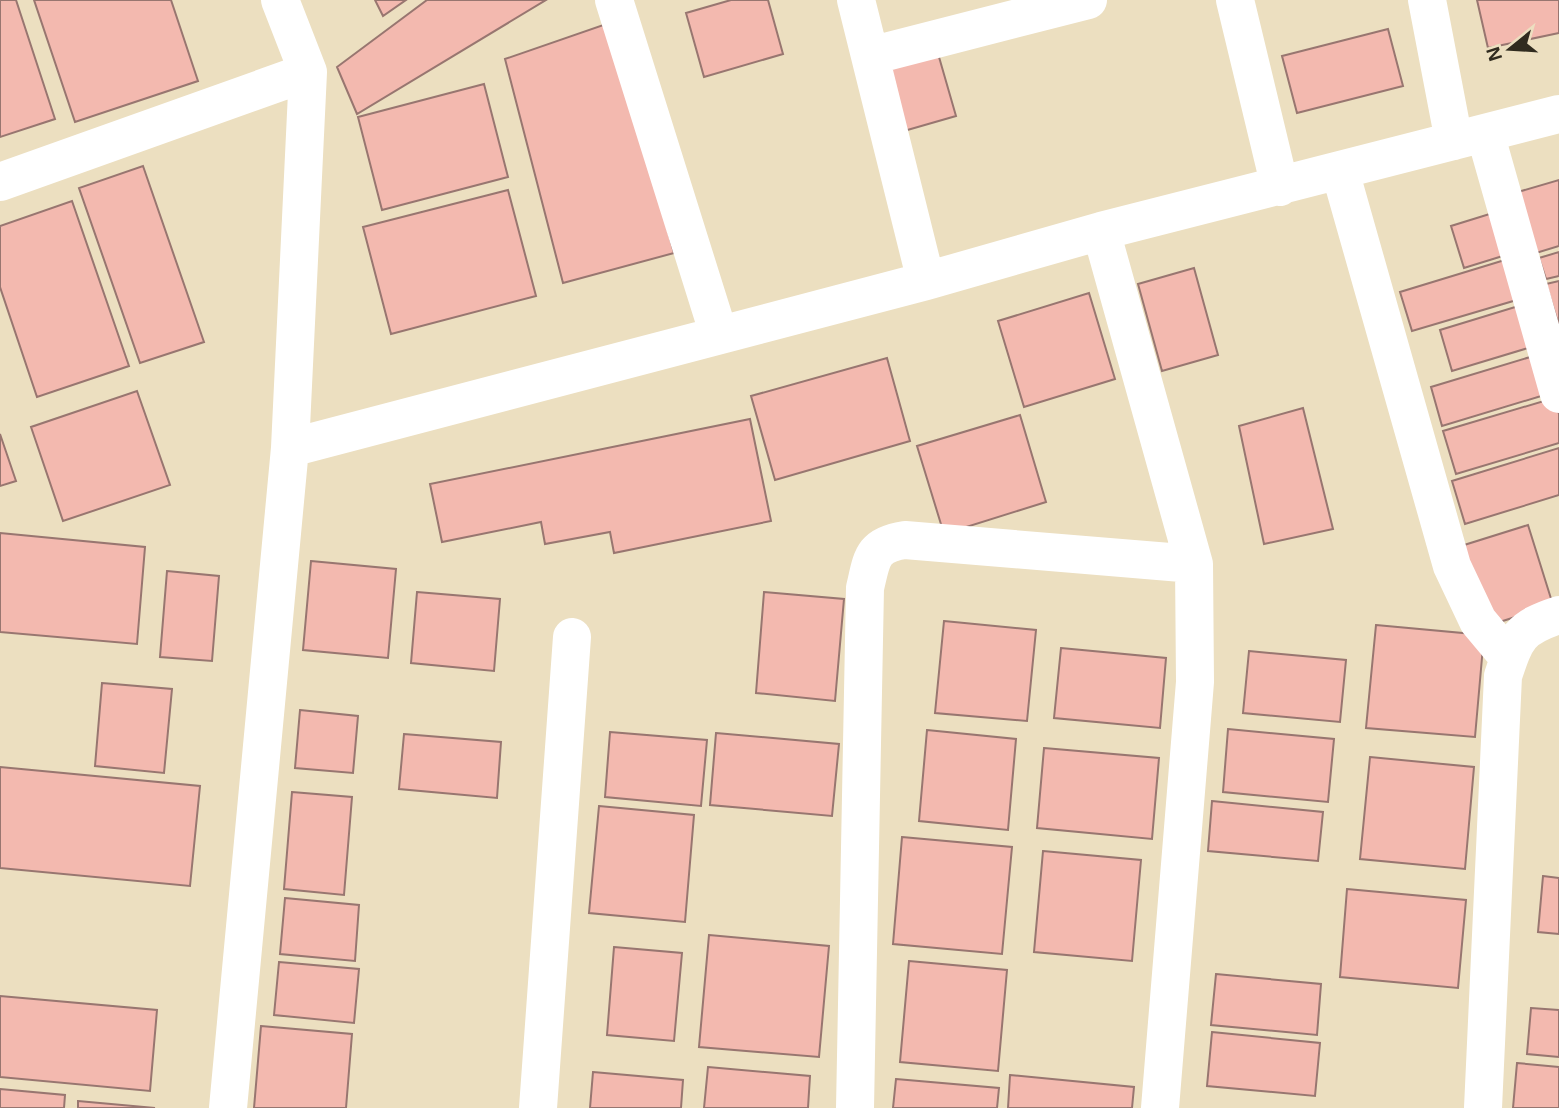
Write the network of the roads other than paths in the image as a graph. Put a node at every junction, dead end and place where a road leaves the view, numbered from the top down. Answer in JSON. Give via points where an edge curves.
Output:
{"nodes":[{"id":1,"x":280,"y":0,"type":"edge"},
{"id":2,"x":614,"y":0,"type":"edge"},
{"id":3,"x":856,"y":0,"type":"edge"},
{"id":4,"x":1088,"y":0,"type":"edge"},
{"id":5,"x":1236,"y":0,"type":"edge"},
{"id":6,"x":1427,"y":0,"type":"edge"},
{"id":7,"x":870,"y":56,"type":"junction"},
{"id":8,"x":308,"y":72,"type":"junction"},
{"id":9,"x":1559,"y":114,"type":"edge"},
{"id":10,"x":1470,"y":137,"type":"junction"},
{"id":11,"x":1340,"y":171,"type":"junction"},
{"id":12,"x":0,"y":182,"type":"edge"},
{"id":13,"x":1280,"y":187,"type":"junction"},
{"id":14,"x":1101,"y":231,"type":"junction"},
{"id":15,"x":926,"y":281,"type":"junction"},
{"id":16,"x":719,"y":335,"type":"junction"},
{"id":17,"x":1559,"y":394,"type":"edge"},
{"id":18,"x":290,"y":448,"type":"junction"},
{"id":19,"x":1194,"y":564,"type":"junction"},
{"id":20,"x":1559,"y":615,"type":"edge"},
{"id":21,"x":572,"y":637,"type":"dead end"},
{"id":22,"x":1509,"y":658,"type":"junction"},
{"id":23,"x":228,"y":1108,"type":"edge"},
{"id":24,"x":538,"y":1108,"type":"edge"},
{"id":25,"x":855,"y":1108,"type":"edge"},
{"id":26,"x":1160,"y":1108,"type":"edge"},
{"id":27,"x":1483,"y":1108,"type":"edge"}],
"edges":[{"from":1,"to":8,"type":"street"},
{"from":2,"to":16,"type":"street"},
{"from":3,"to":7,"type":"street"},
{"from":4,"to":7,"type":"street"},
{"from":5,"to":13,"type":"street"},
{"from":6,"to":10,"type":"street"},
{"from":7,"to":15,"type":"street"},
{"from":8,"to":12,"type":"street"},
{"from":8,"to":18,"type":"street"},
{"from":9,"to":10,"type":"street"},
{"from":10,"to":11,"type":"street"},
{"from":10,"to":17,"type":"street"},
{"from":11,"to":13,"type":"street"},
{"from":11,"to":22,"type":"street","via":[[1452,566],[1478,621]]},
{"from":13,"to":14,"type":"street"},
{"from":14,"to":15,"type":"street"},
{"from":14,"to":19,"type":"street"},
{"from":15,"to":16,"type":"street"},
{"from":16,"to":18,"type":"street"},
{"from":18,"to":23,"type":"street"},
{"from":19,"to":25,"type":"street","via":[[905,540],[888,542],[874,554],[865,588]]},
{"from":19,"to":26,"type":"street","via":[[1195,682]]},
{"from":20,"to":22,"type":"street","via":[[1520,634]]},
{"from":21,"to":24,"type":"street"},
{"from":22,"to":27,"type":"street","via":[[1503,676]]}]}
